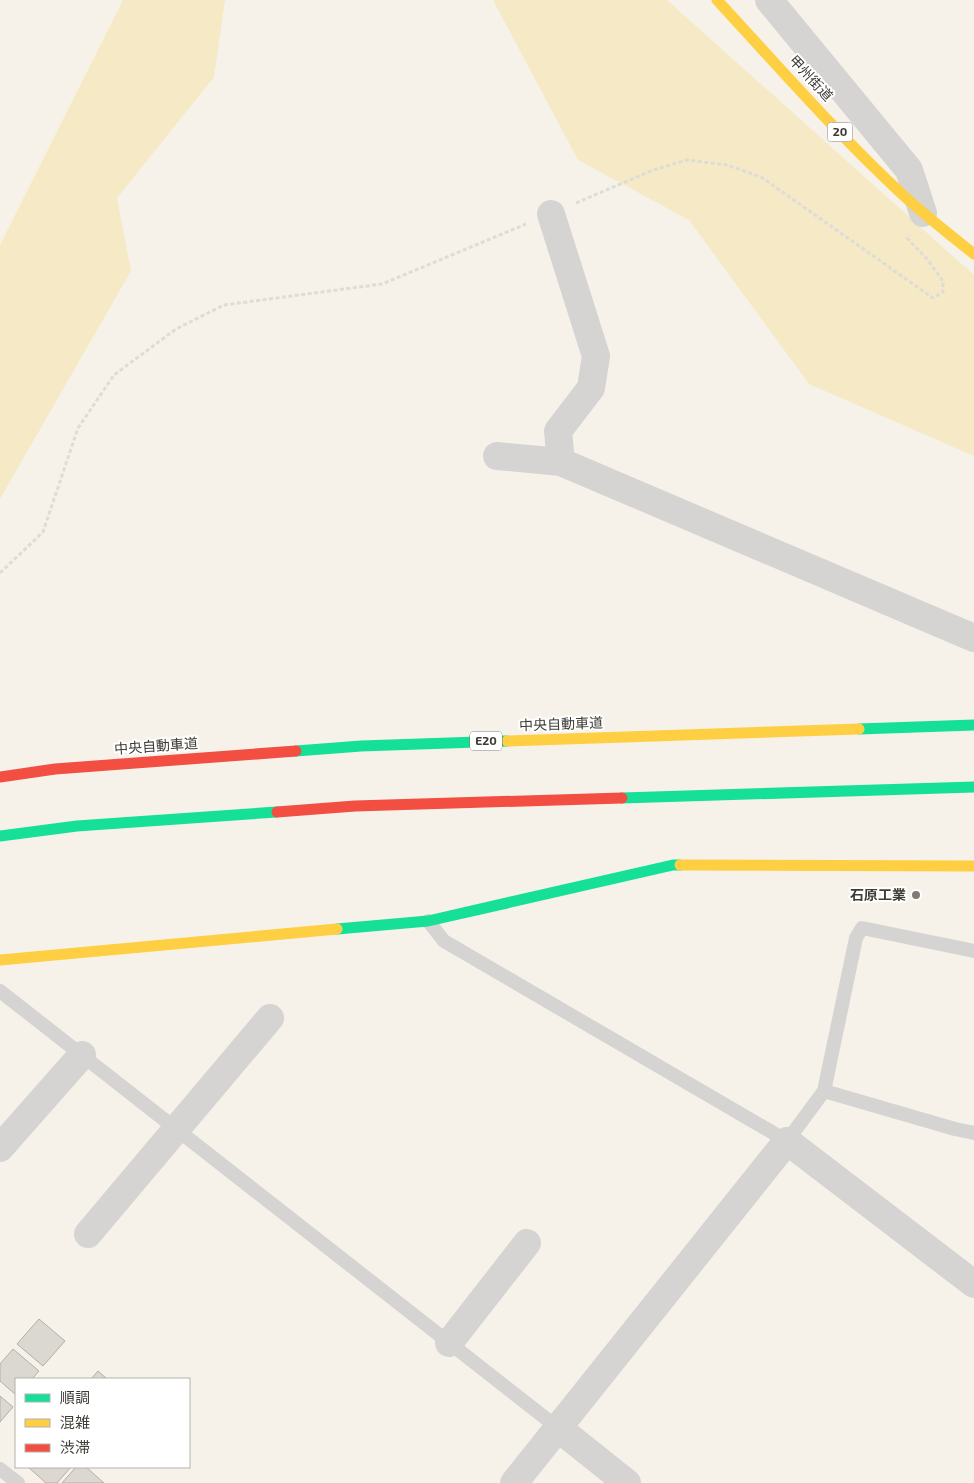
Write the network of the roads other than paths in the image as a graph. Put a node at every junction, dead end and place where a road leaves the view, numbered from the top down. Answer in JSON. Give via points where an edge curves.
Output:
{"nodes":[{"id":1,"x":717,"y":0,"type":"edge"},
{"id":2,"x":769,"y":0,"type":"edge"},
{"id":3,"x":922,"y":213,"type":"junction"},
{"id":4,"x":551,"y":214,"type":"road end"},
{"id":5,"x":974,"y":254,"type":"edge"},
{"id":6,"x":497,"y":456,"type":"dead end"},
{"id":7,"x":561,"y":462,"type":"junction"},
{"id":8,"x":974,"y":638,"type":"edge"},
{"id":9,"x":974,"y":725,"type":"edge"},
{"id":10,"x":0,"y":777,"type":"edge"},
{"id":11,"x":974,"y":787,"type":"edge"},
{"id":12,"x":0,"y":836,"type":"edge"},
{"id":13,"x":974,"y":866,"type":"edge"},
{"id":14,"x":428,"y":921,"type":"junction"},
{"id":15,"x":974,"y":951,"type":"edge"},
{"id":16,"x":0,"y":960,"type":"edge"},
{"id":17,"x":0,"y":991,"type":"edge"},
{"id":18,"x":270,"y":1018,"type":"dead end"},
{"id":19,"x":82,"y":1055,"type":"junction"},
{"id":20,"x":824,"y":1091,"type":"junction"},
{"id":21,"x":177,"y":1129,"type":"junction"},
{"id":22,"x":974,"y":1133,"type":"edge"},
{"id":23,"x":787,"y":1141,"type":"junction"},
{"id":24,"x":0,"y":1148,"type":"edge"},
{"id":25,"x":88,"y":1234,"type":"dead end"},
{"id":26,"x":527,"y":1242,"type":"dead end"},
{"id":27,"x":974,"y":1284,"type":"edge"},
{"id":28,"x":449,"y":1343,"type":"junction"},
{"id":29,"x":558,"y":1428,"type":"junction"},
{"id":30,"x":0,"y":1469,"type":"edge"},
{"id":31,"x":18,"y":1483,"type":"edge"},
{"id":32,"x":514,"y":1483,"type":"edge"},
{"id":33,"x":627,"y":1483,"type":"edge"}],
"edges":[{"from":1,"to":3,"type":"main road","name":"甲州街道","number":"20","via":[[854,148]]},
{"from":2,"to":3,"type":"street","via":[[909,170]]},
{"from":3,"to":5,"type":"main road","name":"甲州街道","number":"20"},
{"from":4,"to":7,"type":"street","via":[[596,356],[590,388],[558,431]]},
{"from":6,"to":7,"type":"street"},
{"from":7,"to":8,"type":"street"},
{"from":9,"to":10,"type":"main road","name":"中央自動車道","number":"E20","via":[[361,746],[55,769]]},
{"from":11,"to":12,"type":"main road","via":[[355,806],[77,826]]},
{"from":13,"to":14,"type":"main road","via":[[673,865]]},
{"from":14,"to":16,"type":"main road"},
{"from":14,"to":23,"type":"lane","via":[[444,941]]},
{"from":15,"to":20,"type":"lane","via":[[862,928],[856,938]]},
{"from":17,"to":19,"type":"lane"},
{"from":18,"to":21,"type":"street"},
{"from":19,"to":21,"type":"lane"},
{"from":19,"to":24,"type":"street"},
{"from":20,"to":22,"type":"lane"},
{"from":20,"to":23,"type":"lane"},
{"from":21,"to":25,"type":"street"},
{"from":21,"to":28,"type":"lane"},
{"from":23,"to":27,"type":"street"},
{"from":23,"to":29,"type":"street"},
{"from":26,"to":28,"type":"street"},
{"from":28,"to":29,"type":"lane"},
{"from":29,"to":32,"type":"street"},
{"from":29,"to":33,"type":"street"},
{"from":30,"to":31,"type":"lane"}]}
